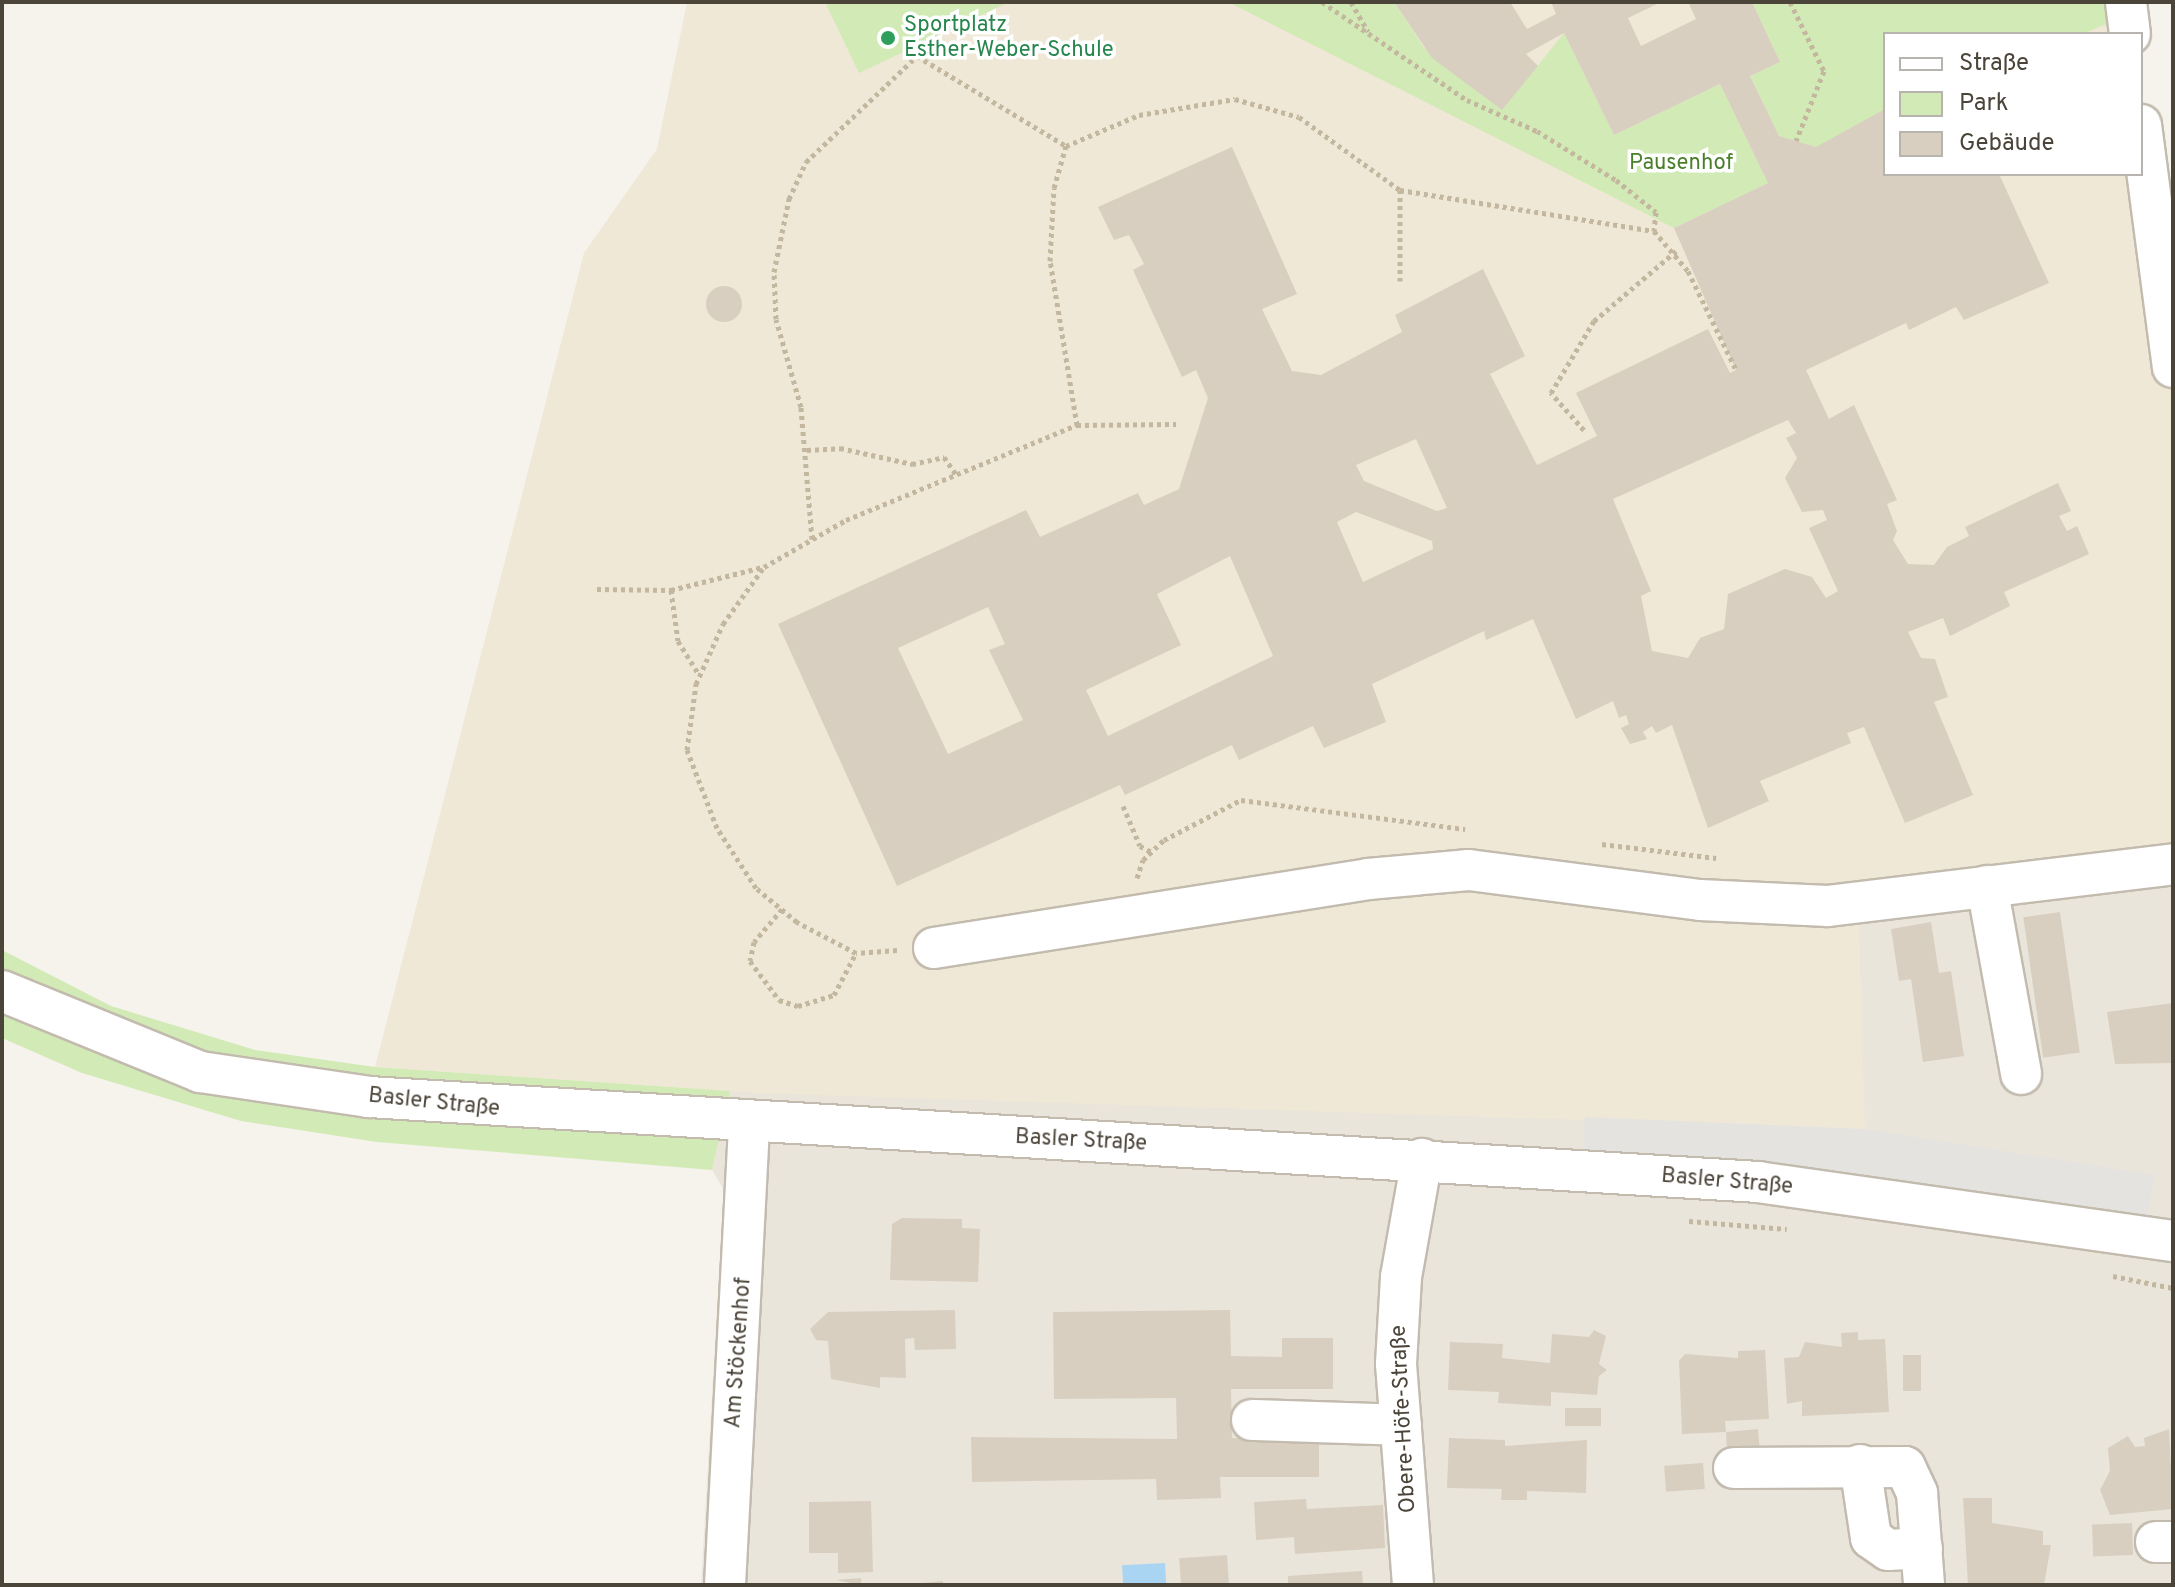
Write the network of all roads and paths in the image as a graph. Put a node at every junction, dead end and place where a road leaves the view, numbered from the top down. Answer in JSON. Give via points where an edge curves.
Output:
{"nodes":[{"id":1,"x":1322,"y":2,"type":"edge"},
{"id":2,"x":1351,"y":2,"type":"edge"},
{"id":3,"x":1790,"y":2,"type":"edge"},
{"id":4,"x":2126,"y":2,"type":"edge"},
{"id":5,"x":1369,"y":32,"type":"junction"},
{"id":6,"x":2130,"y":32,"type":"edge"},
{"id":7,"x":2143,"y":140,"type":"edge"},
{"id":8,"x":1796,"y":141,"type":"dead end"},
{"id":9,"x":1066,"y":146,"type":"junction"},
{"id":10,"x":1400,"y":190,"type":"junction"},
{"id":11,"x":1654,"y":231,"type":"junction"},
{"id":12,"x":1676,"y":251,"type":"junction"},
{"id":13,"x":1400,"y":281,"type":"dead end"},
{"id":14,"x":2173,"y":367,"type":"edge"},
{"id":15,"x":1736,"y":370,"type":"dead end"},
{"id":16,"x":1176,"y":424,"type":"dead end"},
{"id":17,"x":1077,"y":425,"type":"junction"},
{"id":18,"x":1584,"y":430,"type":"dead end"},
{"id":19,"x":807,"y":450,"type":"junction"},
{"id":20,"x":956,"y":474,"type":"junction"},
{"id":21,"x":812,"y":540,"type":"junction"},
{"id":22,"x":764,"y":567,"type":"junction"},
{"id":23,"x":597,"y":589,"type":"dead end"},
{"id":24,"x":671,"y":590,"type":"junction"},
{"id":25,"x":699,"y":675,"type":"junction"},
{"id":26,"x":1123,"y":806,"type":"dead end"},
{"id":27,"x":1477,"y":830,"type":"dead end"},
{"id":28,"x":1592,"y":843,"type":"dead end"},
{"id":29,"x":1152,"y":852,"type":"junction"},
{"id":30,"x":1727,"y":859,"type":"dead end"},
{"id":31,"x":2173,"y":864,"type":"edge"},
{"id":32,"x":1987,"y":886,"type":"junction"},
{"id":33,"x":782,"y":909,"type":"junction"},
{"id":34,"x":1140,"y":915,"type":"junction"},
{"id":35,"x":934,"y":948,"type":"joint"},
{"id":36,"x":856,"y":953,"type":"junction"},
{"id":37,"x":2,"y":991,"type":"edge"},
{"id":38,"x":2021,"y":1074,"type":"dead end"},
{"id":39,"x":749,"y":1121,"type":"junction"},
{"id":40,"x":1422,"y":1159,"type":"junction"},
{"id":41,"x":1671,"y":1219,"type":"dead end"},
{"id":42,"x":1806,"y":1231,"type":"dead end"},
{"id":43,"x":2173,"y":1241,"type":"edge"},
{"id":44,"x":2102,"y":1273,"type":"dead end"},
{"id":45,"x":2173,"y":1288,"type":"edge"},
{"id":46,"x":1252,"y":1420,"type":"dead end"},
{"id":47,"x":1401,"y":1425,"type":"junction"},
{"id":48,"x":1860,"y":1465,"type":"junction"},
{"id":49,"x":1734,"y":1468,"type":"dead end"},
{"id":50,"x":1923,"y":1567,"type":"edge"},
{"id":51,"x":725,"y":1585,"type":"edge"},
{"id":52,"x":1413,"y":1585,"type":"edge"}],
"edges":[{"from":1,"to":5,"type":"path"},
{"from":2,"to":5,"type":"path"},
{"from":3,"to":8,"type":"path","via":[[1824,71]]},
{"from":4,"to":6,"type":"street"},
{"from":5,"to":11,"type":"path","via":[[1467,100],[1537,131],[1616,180],[1656,212]]},
{"from":7,"to":14,"type":"street"},
{"from":9,"to":10,"type":"path","via":[[1139,115],[1235,99],[1299,117]]},
{"from":9,"to":17,"type":"path","via":[[1054,188],[1050,261]]},
{"from":9,"to":19,"type":"path","via":[[917,56],[814,153],[789,199],[774,272],[776,319]]},
{"from":10,"to":11,"type":"path"},
{"from":10,"to":13,"type":"path"},
{"from":11,"to":12,"type":"path"},
{"from":12,"to":15,"type":"path"},
{"from":12,"to":18,"type":"path","via":[[1594,321],[1551,393]]},
{"from":16,"to":17,"type":"path"},
{"from":17,"to":20,"type":"path"},
{"from":19,"to":20,"type":"path","via":[[840,448],[912,464],[944,457]]},
{"from":19,"to":21,"type":"path"},
{"from":20,"to":21,"type":"path"},
{"from":21,"to":22,"type":"path"},
{"from":22,"to":24,"type":"path"},
{"from":22,"to":25,"type":"path","via":[[723,624]]},
{"from":23,"to":24,"type":"path"},
{"from":24,"to":25,"type":"path","via":[[678,641]]},
{"from":25,"to":33,"type":"path","via":[[687,750],[717,828],[756,888]]},
{"from":26,"to":29,"type":"path","via":[[1140,846]]},
{"from":27,"to":29,"type":"path","via":[[1241,800],[1187,824]]},
{"from":28,"to":30,"type":"path"},
{"from":29,"to":34,"type":"path","via":[[1137,877]]},
{"from":31,"to":32,"type":"street"},
{"from":32,"to":34,"type":"street","via":[[1828,906],[1700,900],[1469,870]]},
{"from":32,"to":38,"type":"street"},
{"from":33,"to":36,"type":"path"},
{"from":33,"to":36,"type":"path","via":[[754,942],[750,961],[779,1000],[798,1006],[834,995]]},
{"from":34,"to":35,"type":"street"},
{"from":35,"to":36,"type":"path"},
{"from":37,"to":39,"type":"street","name":"Basler Straße","via":[[200,1072],[482,1109]]},
{"from":39,"to":40,"type":"street","name":"Basler Straße"},
{"from":39,"to":51,"type":"street","name":"Am Stöckenhof"},
{"from":40,"to":43,"type":"street","name":"Basler Straße","via":[[1758,1182]]},
{"from":40,"to":47,"type":"street","name":"Obere-Höfe-Straße","via":[[1401,1277]]},
{"from":41,"to":42,"type":"path"},
{"from":44,"to":45,"type":"path"},
{"from":46,"to":47,"type":"street"},
{"from":47,"to":52,"type":"street","name":"Obere-Höfe-Straße"},
{"from":48,"to":49,"type":"street"},
{"from":48,"to":50,"type":"street","via":[[1871,1538]]},
{"from":48,"to":50,"type":"street","via":[[1895,1464],[1913,1476]]}]}
